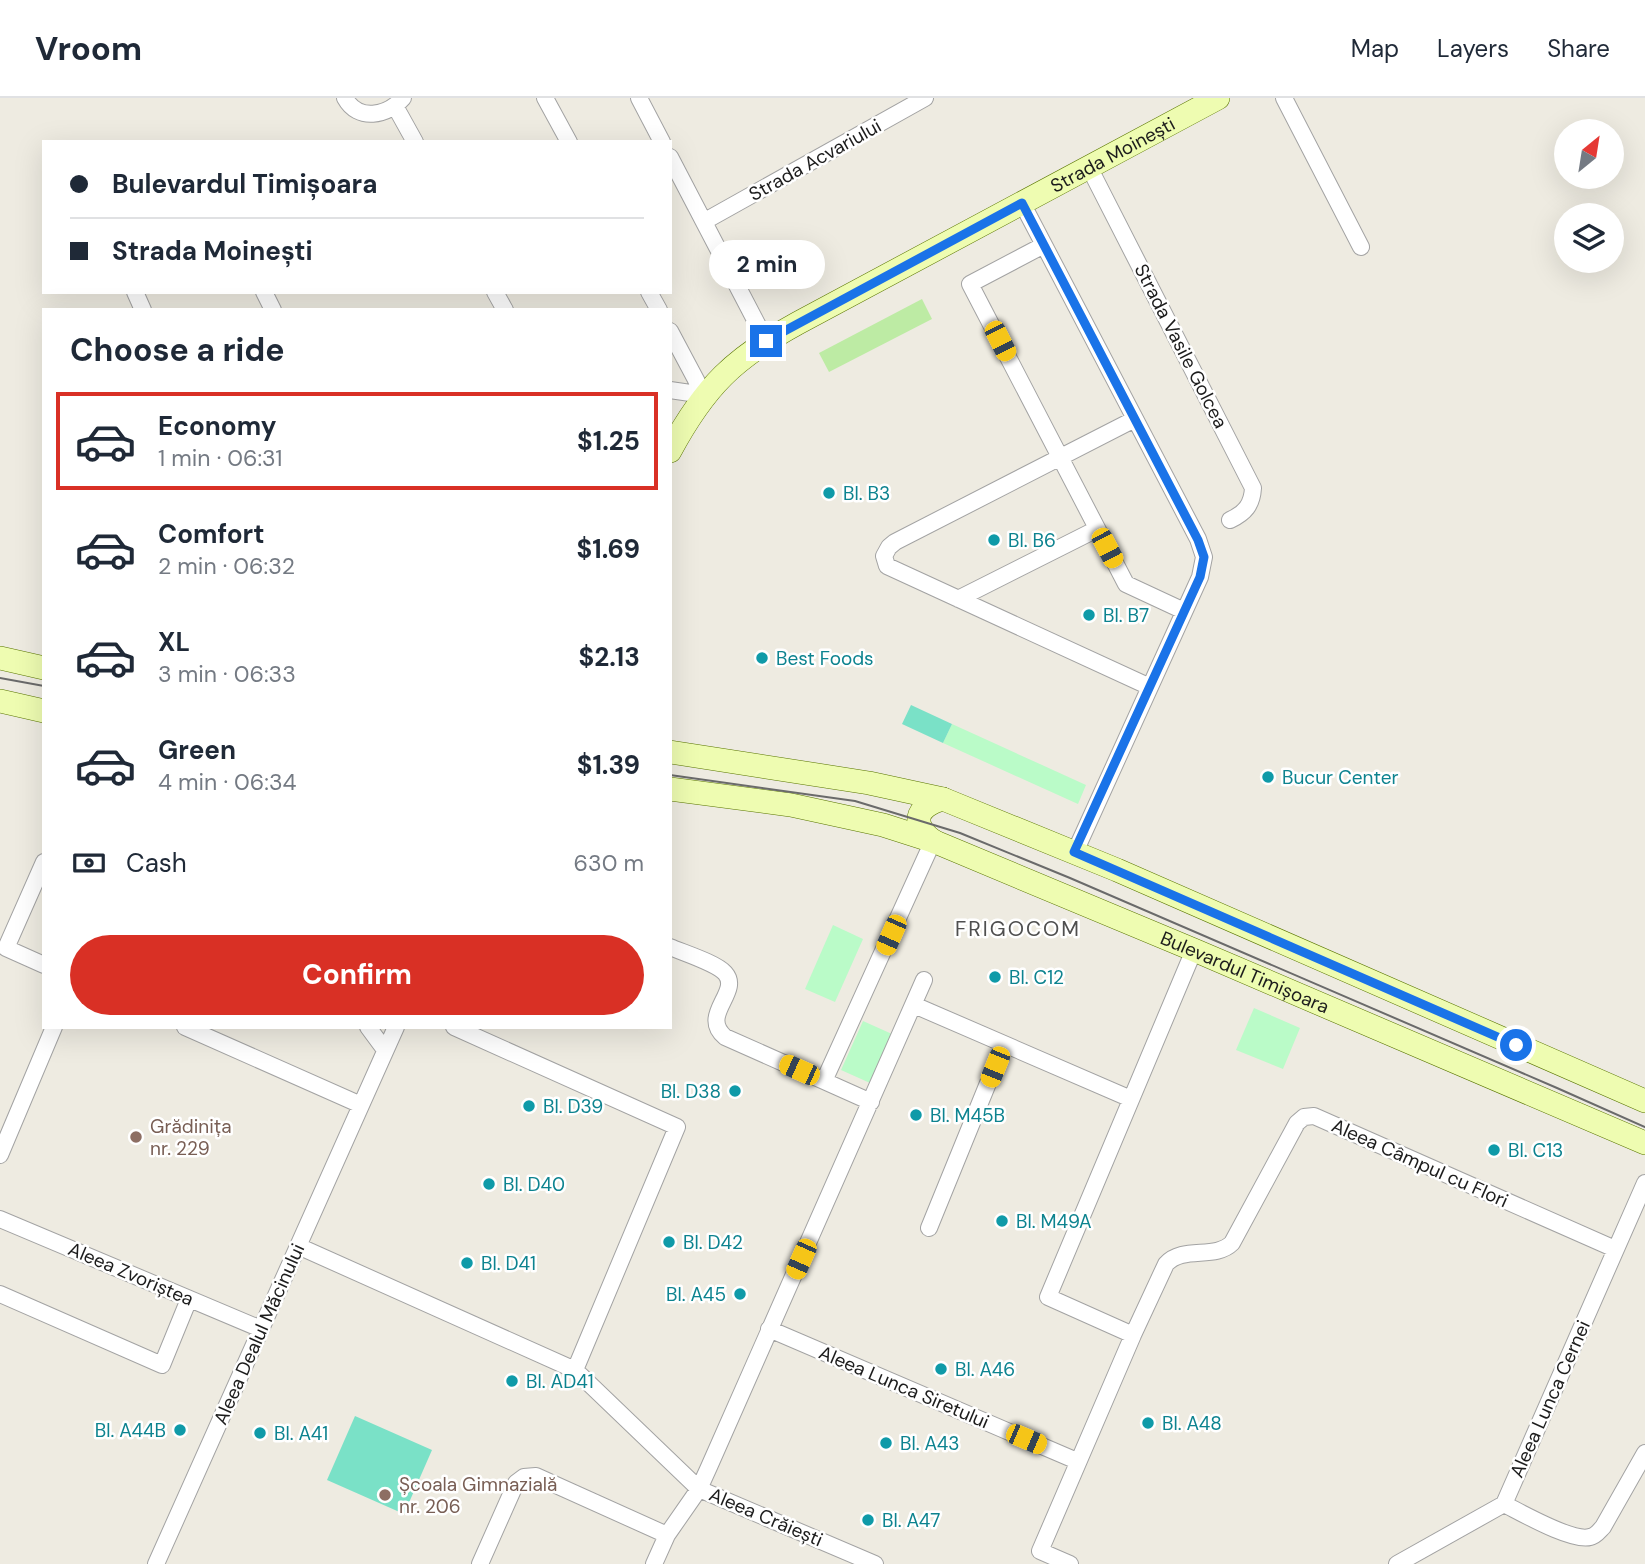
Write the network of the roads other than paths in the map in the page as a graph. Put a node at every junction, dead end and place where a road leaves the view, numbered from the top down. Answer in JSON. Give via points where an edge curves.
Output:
{"nodes":[{"id":1,"x":345,"y":98,"type":"edge"},
{"id":2,"x":545,"y":98,"type":"edge"},
{"id":3,"x":639,"y":98,"type":"edge"},
{"id":4,"x":925,"y":98,"type":"edge"},
{"id":5,"x":1218,"y":98,"type":"edge"},
{"id":6,"x":1284,"y":98,"type":"edge"},
{"id":7,"x":399,"y":102,"type":"edge"},
{"id":8,"x":414,"y":140,"type":"edge"},
{"id":9,"x":568,"y":140,"type":"edge"},
{"id":10,"x":661,"y":140,"type":"edge"},
{"id":11,"x":672,"y":161,"type":"edge"},
{"id":12,"x":1089,"y":167,"type":"junction"},
{"id":13,"x":1022,"y":203,"type":"junction"},
{"id":14,"x":705,"y":221,"type":"junction"},
{"id":15,"x":1044,"y":246,"type":"junction"},
{"id":16,"x":1361,"y":247,"type":"dead end"},
{"id":17,"x":672,"y":335,"type":"edge"},
{"id":18,"x":766,"y":341,"type":"junction"},
{"id":19,"x":672,"y":390,"type":"edge"},
{"id":20,"x":704,"y":395,"type":"junction"},
{"id":21,"x":1135,"y":419,"type":"junction"},
{"id":22,"x":672,"y":448,"type":"edge"},
{"id":23,"x":1060,"y":457,"type":"junction"},
{"id":24,"x":1230,"y":520,"type":"dead end"},
{"id":25,"x":1097,"y":529,"type":"junction"},
{"id":26,"x":958,"y":599,"type":"junction"},
{"id":27,"x":1184,"y":611,"type":"junction"},
{"id":28,"x":0,"y":658,"type":"edge"},
{"id":29,"x":42,"y":668,"type":"edge"},
{"id":30,"x":1150,"y":687,"type":"junction"},
{"id":31,"x":0,"y":701,"type":"edge"},
{"id":32,"x":42,"y":712,"type":"edge"},
{"id":33,"x":42,"y":713,"type":"edge"},
{"id":34,"x":0,"y":716,"type":"edge"},
{"id":35,"x":672,"y":752,"type":"edge"},
{"id":36,"x":846,"y":779,"type":"junction"},
{"id":37,"x":672,"y":789,"type":"edge"},
{"id":38,"x":943,"y":799,"type":"junction"},
{"id":39,"x":839,"y":815,"type":"junction"},
{"id":40,"x":933,"y":841,"type":"junction"},
{"id":41,"x":1074,"y":852,"type":"junction"},
{"id":42,"x":42,"y":867,"type":"edge"},
{"id":43,"x":672,"y":948,"type":"edge"},
{"id":44,"x":1194,"y":950,"type":"junction"},
{"id":45,"x":42,"y":964,"type":"edge"},
{"id":46,"x":924,"y":981,"type":"dead end"},
{"id":47,"x":914,"y":1005,"type":"junction"},
{"id":48,"x":53,"y":1029,"type":"edge"},
{"id":49,"x":190,"y":1029,"type":"edge"},
{"id":50,"x":369,"y":1029,"type":"edge"},
{"id":51,"x":395,"y":1029,"type":"edge"},
{"id":52,"x":458,"y":1029,"type":"edge"},
{"id":53,"x":1004,"y":1044,"type":"junction"},
{"id":54,"x":385,"y":1051,"type":"junction"},
{"id":55,"x":824,"y":1081,"type":"junction"},
{"id":56,"x":1131,"y":1099,"type":"junction"},
{"id":57,"x":1645,"y":1101,"type":"edge"},
{"id":58,"x":871,"y":1102,"type":"junction"},
{"id":59,"x":361,"y":1105,"type":"junction"},
{"id":60,"x":1645,"y":1143,"type":"edge"},
{"id":61,"x":0,"y":1155,"type":"edge"},
{"id":62,"x":1645,"y":1183,"type":"edge"},
{"id":63,"x":0,"y":1219,"type":"edge"},
{"id":64,"x":929,"y":1228,"type":"dead end"},
{"id":65,"x":298,"y":1246,"type":"junction"},
{"id":66,"x":1615,"y":1250,"type":"junction"},
{"id":67,"x":0,"y":1295,"type":"edge"},
{"id":68,"x":190,"y":1299,"type":"junction"},
{"id":69,"x":261,"y":1329,"type":"junction"},
{"id":70,"x":769,"y":1329,"type":"junction"},
{"id":71,"x":1133,"y":1335,"type":"junction"},
{"id":72,"x":575,"y":1370,"type":"junction"},
{"id":73,"x":1645,"y":1453,"type":"edge"},
{"id":74,"x":1077,"y":1461,"type":"junction"},
{"id":75,"x":699,"y":1489,"type":"junction"},
{"id":76,"x":1504,"y":1504,"type":"junction"},
{"id":77,"x":667,"y":1535,"type":"junction"},
{"id":78,"x":156,"y":1564,"type":"edge"},
{"id":79,"x":480,"y":1564,"type":"edge"},
{"id":80,"x":654,"y":1564,"type":"edge"},
{"id":81,"x":875,"y":1564,"type":"edge"},
{"id":82,"x":1070,"y":1564,"type":"edge"},
{"id":83,"x":1397,"y":1564,"type":"edge"}],
"edges":[{"from":1,"to":7,"type":"street","via":[[360,113],[381,112]]},
{"from":2,"to":9,"type":"street"},
{"from":3,"to":10,"type":"street"},
{"from":4,"to":14,"type":"street","name":"Strada Acvariului"},
{"from":5,"to":12,"type":"main road","name":"Strada Moinești"},
{"from":6,"to":16,"type":"street"},
{"from":7,"to":8,"type":"street"},
{"from":11,"to":14,"type":"street"},
{"from":12,"to":13,"type":"main road","name":"Strada Moinești"},
{"from":12,"to":24,"type":"street","name":"Strada Vasile Golcea","via":[[1253,488],[1244,512]]},
{"from":13,"to":15,"type":"street"},
{"from":13,"to":18,"type":"main road","name":"Strada Moinești"},
{"from":14,"to":18,"type":"street"},
{"from":15,"to":21,"type":"street"},
{"from":15,"to":23,"type":"street","via":[[970,284]]},
{"from":17,"to":20,"type":"street"},
{"from":18,"to":20,"type":"main road","name":"Strada Moinești"},
{"from":19,"to":20,"type":"street"},
{"from":20,"to":22,"type":"main road","name":"Strada Moinești"},
{"from":21,"to":23,"type":"street"},
{"from":21,"to":27,"type":"street","via":[[1202,548],[1203,566]]},
{"from":23,"to":25,"type":"street"},
{"from":23,"to":26,"type":"street","via":[[889,547],[884,556],[887,566]]},
{"from":25,"to":26,"type":"street"},
{"from":25,"to":27,"type":"street","via":[[1126,584]]},
{"from":26,"to":30,"type":"street"},
{"from":27,"to":30,"type":"street"},
{"from":28,"to":29,"type":"main road"},
{"from":30,"to":41,"type":"street"},
{"from":31,"to":32,"type":"main road"},
{"from":33,"to":34,"type":"main road"},
{"from":35,"to":36,"type":"main road"},
{"from":36,"to":38,"type":"main road"},
{"from":36,"to":39,"type":"main road","via":[[855,791],[855,802]]},
{"from":37,"to":39,"type":"main road","name":"Bulevardul Timișoara"},
{"from":38,"to":40,"type":"main road","via":[[927,805],[920,814],[922,830]]},
{"from":38,"to":41,"type":"main road"},
{"from":39,"to":40,"type":"main road","name":"Bulevardul Timișoara"},
{"from":40,"to":44,"type":"main road","name":"Bulevardul Timișoara"},
{"from":40,"to":55,"type":"street"},
{"from":41,"to":57,"type":"main road"},
{"from":42,"to":45,"type":"street","via":[[6,948]]},
{"from":43,"to":55,"type":"street","via":[[715,966],[729,979],[716,1016],[718,1032]]},
{"from":44,"to":56,"type":"street"},
{"from":44,"to":60,"type":"main road","name":"Bulevardul Timișoara"},
{"from":46,"to":47,"type":"street"},
{"from":47,"to":53,"type":"street"},
{"from":47,"to":58,"type":"street"},
{"from":48,"to":61,"type":"street"},
{"from":49,"to":59,"type":"street"},
{"from":50,"to":54,"type":"street"},
{"from":51,"to":54,"type":"street","name":"Aleea Dealul Măcinului"},
{"from":52,"to":72,"type":"street","via":[[677,1127]]},
{"from":53,"to":56,"type":"street"},
{"from":53,"to":64,"type":"street"},
{"from":54,"to":59,"type":"street","name":"Aleea Dealul Măcinului"},
{"from":55,"to":58,"type":"street"},
{"from":56,"to":71,"type":"street","via":[[1048,1297]]},
{"from":58,"to":70,"type":"street"},
{"from":59,"to":65,"type":"street","name":"Aleea Dealul Măcinului"},
{"from":62,"to":66,"type":"street","name":"Aleea Lunca Cernei"},
{"from":63,"to":68,"type":"street","name":"Aleea Zvoriștea"},
{"from":65,"to":69,"type":"street","name":"Aleea Dealul Măcinului"},
{"from":65,"to":72,"type":"street","name":"Aleea Crăiești"},
{"from":66,"to":71,"type":"street","name":"Aleea Câmpul cu Flori","via":[[1314,1116],[1304,1116],[1233,1243],[1225,1250],[1171,1258]]},
{"from":66,"to":76,"type":"street","name":"Aleea Lunca Cernei"},
{"from":67,"to":68,"type":"street","via":[[162,1365]]},
{"from":68,"to":69,"type":"street","name":"Aleea Zvoriștea"},
{"from":69,"to":78,"type":"street","name":"Aleea Dealul Măcinului"},
{"from":70,"to":74,"type":"street","name":"Aleea Lunca Siretului"},
{"from":70,"to":75,"type":"street"},
{"from":71,"to":74,"type":"street","name":"Aleea Câmpul cu Flori"},
{"from":72,"to":75,"type":"street","name":"Aleea Crăiești"},
{"from":73,"to":76,"type":"street","via":[[1603,1527],[1589,1538],[1566,1535]]},
{"from":74,"to":82,"type":"street","name":"Aleea Câmpul cu Flori","via":[[1040,1550]]},
{"from":75,"to":77,"type":"street"},
{"from":75,"to":81,"type":"street","name":"Aleea Crăiești"},
{"from":76,"to":83,"type":"street"},
{"from":77,"to":79,"type":"street","via":[[536,1476],[524,1477],[516,1483]]},
{"from":77,"to":80,"type":"street"}]}
